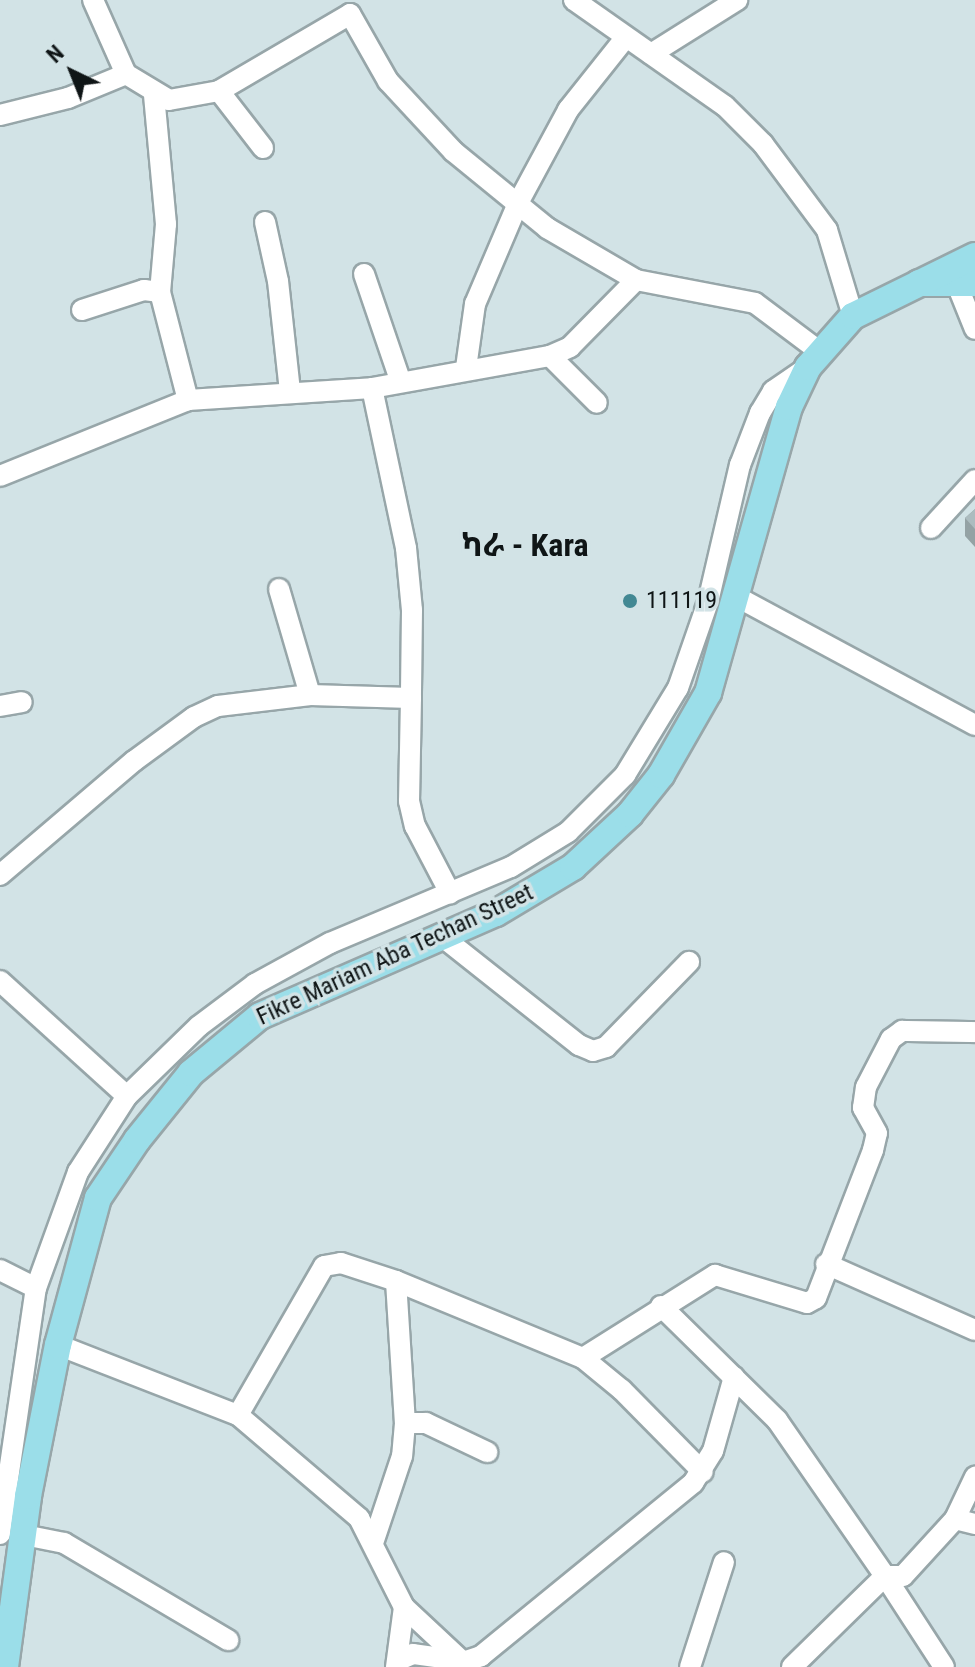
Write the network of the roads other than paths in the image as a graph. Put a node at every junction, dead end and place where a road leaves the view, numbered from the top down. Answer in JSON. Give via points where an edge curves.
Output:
{"nodes":[{"id":1,"x":93,"y":0,"type":"edge"},
{"id":2,"x":574,"y":0,"type":"edge"},
{"id":3,"x":737,"y":0,"type":"edge"},
{"id":4,"x":349,"y":5,"type":"edge"},
{"id":5,"x":626,"y":37,"type":"junction"},
{"id":6,"x":651,"y":54,"type":"junction"},
{"id":7,"x":126,"y":74,"type":"junction"},
{"id":8,"x":219,"y":91,"type":"junction"},
{"id":9,"x":154,"y":95,"type":"junction"},
{"id":10,"x":0,"y":115,"type":"edge"},
{"id":11,"x":263,"y":148,"type":"dead end"},
{"id":12,"x":518,"y":203,"type":"junction"},
{"id":13,"x":265,"y":222,"type":"dead end"},
{"id":14,"x":967,"y":272,"type":"edge"},
{"id":15,"x":364,"y":274,"type":"dead end"},
{"id":16,"x":636,"y":280,"type":"junction"},
{"id":17,"x":160,"y":292,"type":"junction"},
{"id":18,"x":82,"y":310,"type":"dead end"},
{"id":19,"x":853,"y":316,"type":"junction"},
{"id":20,"x":975,"y":329,"type":"edge"},
{"id":21,"x":550,"y":356,"type":"junction"},
{"id":22,"x":814,"y":359,"type":"junction"},
{"id":23,"x":466,"y":368,"type":"junction"},
{"id":24,"x":400,"y":380,"type":"junction"},
{"id":25,"x":372,"y":388,"type":"junction"},
{"id":26,"x":290,"y":392,"type":"junction"},
{"id":27,"x":188,"y":400,"type":"junction"},
{"id":28,"x":597,"y":403,"type":"dead end"},
{"id":29,"x":0,"y":475,"type":"edge"},
{"id":30,"x":975,"y":480,"type":"edge"},
{"id":31,"x":931,"y":528,"type":"dead end"},
{"id":32,"x":279,"y":589,"type":"dead end"},
{"id":33,"x":739,"y":598,"type":"junction"},
{"id":34,"x":310,"y":695,"type":"junction"},
{"id":35,"x":411,"y":698,"type":"junction"},
{"id":36,"x":22,"y":702,"type":"dead end"},
{"id":37,"x":0,"y":706,"type":"edge"},
{"id":38,"x":975,"y":725,"type":"edge"},
{"id":39,"x":0,"y":875,"type":"edge"},
{"id":40,"x":450,"y":893,"type":"junction"},
{"id":41,"x":440,"y":935,"type":"junction"},
{"id":42,"x":689,"y":962,"type":"dead end"},
{"id":43,"x":0,"y":981,"type":"edge"},
{"id":44,"x":7,"y":1002,"type":"edge"},
{"id":45,"x":975,"y":1032,"type":"edge"},
{"id":46,"x":127,"y":1096,"type":"junction"},
{"id":47,"x":826,"y":1264,"type":"junction"},
{"id":48,"x":0,"y":1270,"type":"edge"},
{"id":49,"x":396,"y":1281,"type":"junction"},
{"id":50,"x":36,"y":1288,"type":"junction"},
{"id":51,"x":661,"y":1306,"type":"junction"},
{"id":52,"x":975,"y":1330,"type":"edge"},
{"id":53,"x":58,"y":1345,"type":"junction"},
{"id":54,"x":583,"y":1358,"type":"junction"},
{"id":55,"x":734,"y":1377,"type":"junction"},
{"id":56,"x":238,"y":1415,"type":"junction"},
{"id":57,"x":405,"y":1423,"type":"junction"},
{"id":58,"x":487,"y":1452,"type":"dead end"},
{"id":59,"x":703,"y":1472,"type":"junction"},
{"id":60,"x":975,"y":1477,"type":"edge"},
{"id":61,"x":3,"y":1500,"type":"edge"},
{"id":62,"x":965,"y":1522,"type":"edge"},
{"id":63,"x":12,"y":1534,"type":"edge"},
{"id":64,"x":374,"y":1540,"type":"junction"},
{"id":65,"x":724,"y":1562,"type":"dead end"},
{"id":66,"x":885,"y":1576,"type":"junction"},
{"id":67,"x":404,"y":1607,"type":"junction"},
{"id":68,"x":228,"y":1640,"type":"dead end"},
{"id":69,"x":398,"y":1663,"type":"edge"},
{"id":70,"x":465,"y":1664,"type":"edge"},
{"id":71,"x":5,"y":1667,"type":"edge"},
{"id":72,"x":690,"y":1667,"type":"edge"},
{"id":73,"x":792,"y":1667,"type":"edge"},
{"id":74,"x":944,"y":1667,"type":"edge"}],
"edges":[{"from":1,"to":7,"type":"street"},
{"from":2,"to":5,"type":"street"},
{"from":3,"to":6,"type":"street"},
{"from":4,"to":8,"type":"street"},
{"from":4,"to":12,"type":"street","via":[[388,81],[424,124]]},
{"from":5,"to":6,"type":"street"},
{"from":5,"to":12,"type":"street","via":[[568,110]]},
{"from":6,"to":19,"type":"street","via":[[725,106],[809,203],[839,255]]},
{"from":7,"to":9,"type":"street"},
{"from":7,"to":10,"type":"street","via":[[68,98]]},
{"from":8,"to":9,"type":"street","via":[[186,100]]},
{"from":8,"to":11,"type":"street"},
{"from":9,"to":17,"type":"street","via":[[166,224]]},
{"from":12,"to":16,"type":"street","via":[[547,228]]},
{"from":12,"to":23,"type":"street","via":[[475,304]]},
{"from":13,"to":26,"type":"street","via":[[278,281]]},
{"from":14,"to":19,"type":"main road","name":"Fikre Mariam Aba Techan Street","via":[[919,283]]},
{"from":14,"to":20,"type":"street"},
{"from":15,"to":24,"type":"street"},
{"from":16,"to":21,"type":"street","via":[[570,347]]},
{"from":16,"to":22,"type":"street","via":[[755,303]]},
{"from":17,"to":18,"type":"street","via":[[134,292]]},
{"from":17,"to":27,"type":"street"},
{"from":19,"to":22,"type":"main road","name":"Fikre Mariam Aba Techan Street"},
{"from":21,"to":23,"type":"street"},
{"from":21,"to":28,"type":"street"},
{"from":22,"to":33,"type":"main road","name":"Fikre Mariam Aba Techan Street","via":[[789,407]]},
{"from":22,"to":40,"type":"street","via":[[773,391],[760,413],[740,465],[708,602],[678,688],[625,775],[568,832],[511,867]]},
{"from":23,"to":24,"type":"street"},
{"from":24,"to":25,"type":"street"},
{"from":25,"to":26,"type":"street"},
{"from":25,"to":35,"type":"street","via":[[406,548]]},
{"from":26,"to":27,"type":"street"},
{"from":27,"to":29,"type":"street"},
{"from":30,"to":31,"type":"street"},
{"from":32,"to":34,"type":"street"},
{"from":33,"to":38,"type":"street"},
{"from":33,"to":41,"type":"main road","name":"Fikre Mariam Aba Techan Street","via":[[708,693],[661,775],[630,814],[573,867],[496,913]]},
{"from":34,"to":35,"type":"street"},
{"from":34,"to":39,"type":"street","via":[[218,706],[194,717],[45,832]]},
{"from":35,"to":40,"type":"street","via":[[409,801],[415,826]]},
{"from":36,"to":37,"type":"street"},
{"from":40,"to":46,"type":"street","via":[[330,943],[255,984],[199,1026]]},
{"from":41,"to":42,"type":"street","via":[[593,1051],[606,1047]]},
{"from":41,"to":53,"type":"main road","name":"Fikre Mariam Aba Techan Street","via":[[260,1016],[191,1073],[98,1198]]},
{"from":43,"to":44,"type":"street"},
{"from":44,"to":46,"type":"street"},
{"from":45,"to":47,"type":"street","via":[[902,1031],[891,1039],[864,1098],[863,1108],[877,1133],[873,1150]]},
{"from":46,"to":50,"type":"street","via":[[78,1172]]},
{"from":47,"to":51,"type":"street","via":[[816,1298],[807,1303],[715,1275]]},
{"from":47,"to":52,"type":"street"},
{"from":48,"to":50,"type":"street"},
{"from":49,"to":54,"type":"street"},
{"from":49,"to":56,"type":"street","via":[[341,1263],[324,1266]]},
{"from":49,"to":57,"type":"street"},
{"from":50,"to":61,"type":"street"},
{"from":51,"to":54,"type":"street"},
{"from":51,"to":55,"type":"street"},
{"from":53,"to":56,"type":"street"},
{"from":53,"to":63,"type":"main road","name":"Fikre Mariam Aba Techan Street"},
{"from":54,"to":59,"type":"street"},
{"from":55,"to":59,"type":"street"},
{"from":55,"to":66,"type":"street","via":[[777,1420]]},
{"from":56,"to":64,"type":"street","via":[[359,1518]]},
{"from":57,"to":58,"type":"street","via":[[426,1423]]},
{"from":57,"to":64,"type":"street","via":[[402,1456]]},
{"from":59,"to":70,"type":"street"},
{"from":60,"to":62,"type":"street"},
{"from":61,"to":63,"type":"street"},
{"from":62,"to":66,"type":"street","via":[[903,1576]]},
{"from":63,"to":68,"type":"street","via":[[64,1543]]},
{"from":63,"to":71,"type":"main road","name":"Fikre Mariam Aba Techan Street"},
{"from":64,"to":67,"type":"street"},
{"from":65,"to":72,"type":"street"},
{"from":66,"to":73,"type":"street"},
{"from":66,"to":74,"type":"street"},
{"from":67,"to":69,"type":"street"},
{"from":67,"to":70,"type":"street"},
{"from":69,"to":70,"type":"street","via":[[413,1654],[440,1655]]}]}
